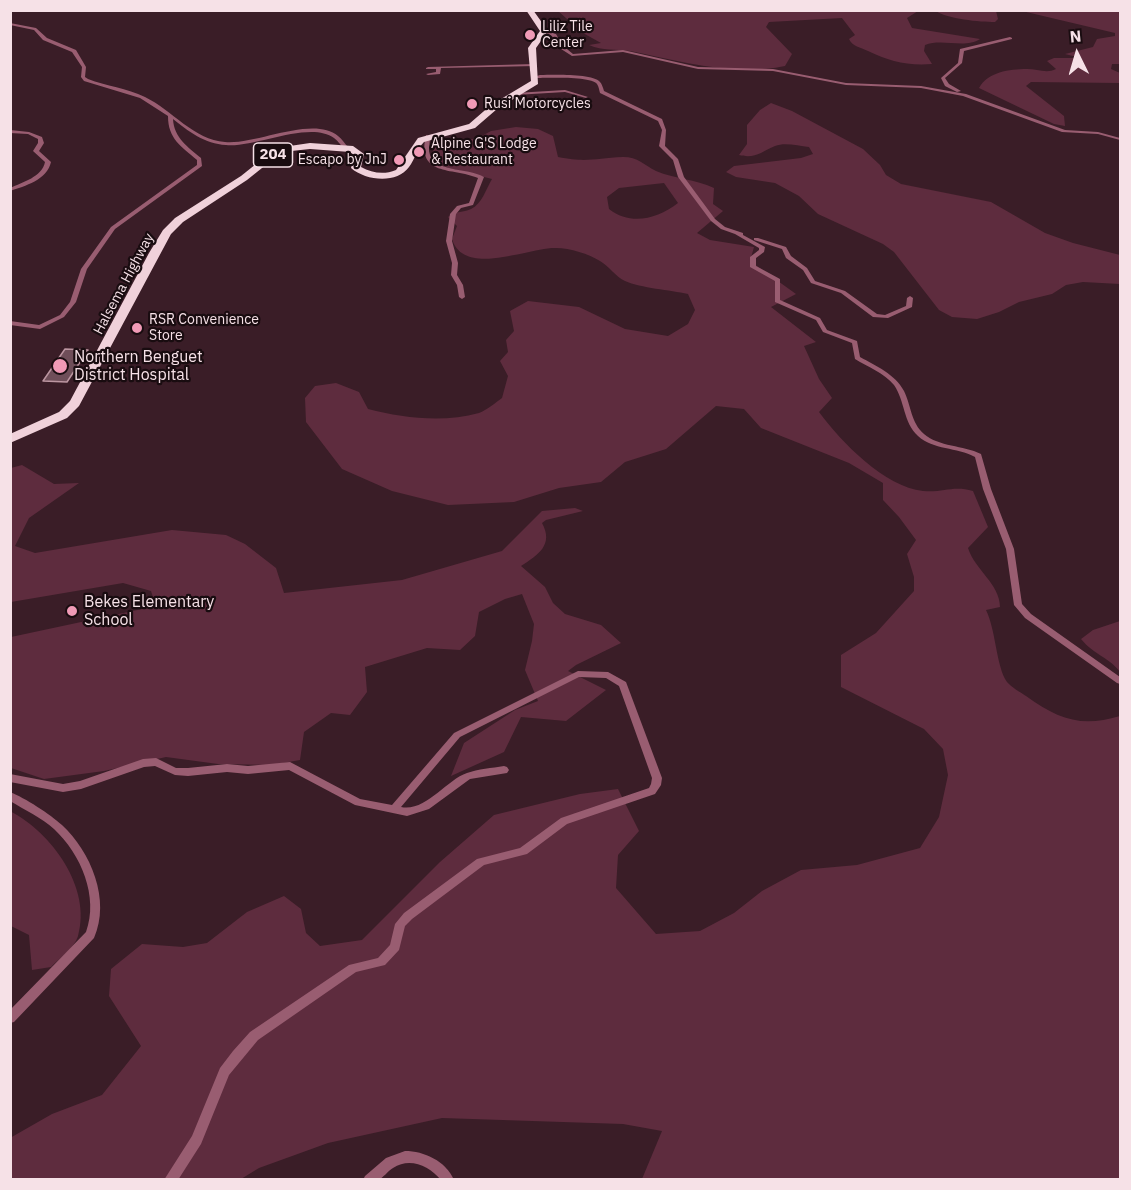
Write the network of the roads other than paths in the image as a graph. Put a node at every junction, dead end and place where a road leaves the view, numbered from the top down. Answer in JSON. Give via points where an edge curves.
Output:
{"nodes":[{"id":1,"x":529,"y":10,"type":"edge"},
{"id":2,"x":10,"y":24,"type":"edge"},
{"id":3,"x":543,"y":31,"type":"junction"},
{"id":4,"x":1010,"y":38,"type":"dead end"},
{"id":5,"x":534,"y":65,"type":"junction"},
{"id":6,"x":428,"y":71,"type":"dead end"},
{"id":7,"x":535,"y":77,"type":"junction"},
{"id":8,"x":514,"y":94,"type":"junction"},
{"id":9,"x":960,"y":94,"type":"junction"},
{"id":10,"x":586,"y":97,"type":"dead end"},
{"id":11,"x":170,"y":116,"type":"junction"},
{"id":12,"x":10,"y":131,"type":"edge"},
{"id":13,"x":428,"y":136,"type":"junction"},
{"id":14,"x":1120,"y":139,"type":"edge"},
{"id":15,"x":345,"y":147,"type":"junction"},
{"id":16,"x":10,"y":190,"type":"edge"},
{"id":17,"x":738,"y":234,"type":"junction"},
{"id":18,"x":462,"y":297,"type":"dead end"},
{"id":19,"x":910,"y":298,"type":"dead end"},
{"id":20,"x":10,"y":323,"type":"edge"},
{"id":21,"x":10,"y":439,"type":"edge"},
{"id":22,"x":1120,"y":681,"type":"edge"},
{"id":23,"x":504,"y":770,"type":"dead end"},
{"id":24,"x":10,"y":778,"type":"edge"},
{"id":25,"x":10,"y":796,"type":"edge"},
{"id":26,"x":394,"y":809,"type":"junction"},
{"id":27,"x":10,"y":1018,"type":"edge"},
{"id":28,"x":170,"y":1179,"type":"edge"},
{"id":29,"x":369,"y":1179,"type":"edge"},
{"id":30,"x":448,"y":1179,"type":"edge"}],
"edges":[{"from":1,"to":3,"type":"highway"},
{"from":2,"to":11,"type":"street","via":[[35,29],[45,39],[74,51],[84,67],[86,80],[143,98]]},
{"from":3,"to":5,"type":"highway","via":[[532,48]]},
{"from":3,"to":9,"type":"street","via":[[554,35],[572,55],[622,51],[698,68],[772,70],[846,84],[917,86]]},
{"from":4,"to":9,"type":"street","via":[[962,50],[960,63],[943,78]]},
{"from":5,"to":6,"type":"street","via":[[439,67]]},
{"from":5,"to":7,"type":"highway"},
{"from":7,"to":8,"type":"highway","via":[[535,82]]},
{"from":7,"to":17,"type":"street","via":[[563,75],[594,80],[602,92],[656,117],[664,130],[662,146],[675,159],[681,177],[713,220]]},
{"from":8,"to":10,"type":"street","via":[[565,92]]},
{"from":8,"to":13,"type":"highway","via":[[472,126]]},
{"from":9,"to":14,"type":"street","via":[[1052,128]]},
{"from":11,"to":15,"type":"street","via":[[201,136],[225,144],[256,142],[314,129],[335,136]]},
{"from":11,"to":20,"type":"street","via":[[169,127],[175,140],[199,159],[200,165],[113,228],[84,269],[73,302],[62,316],[40,327]]},
{"from":12,"to":16,"type":"street","via":[[40,138],[36,151],[48,162],[48,168]]},
{"from":13,"to":15,"type":"highway","via":[[415,146],[405,167],[393,175],[365,174],[356,168],[358,151]]},
{"from":13,"to":18,"type":"street","via":[[426,154],[430,162],[482,179],[471,204],[459,207],[453,214],[449,241]]},
{"from":15,"to":21,"type":"highway","name":"Halsema Highway","number":"204","via":[[295,146],[279,150],[171,227],[75,403],[63,415]]},
{"from":17,"to":19,"type":"street","via":[[784,248],[813,282],[843,292],[875,316],[894,315],[909,306]]},
{"from":17,"to":22,"type":"street","via":[[762,247],[753,257],[753,267],[778,280],[777,301],[818,319],[825,331],[853,340],[857,344],[857,358],[897,385],[906,414],[920,435],[978,456],[1010,549],[1018,605]]},
{"from":23,"to":26,"type":"street","via":[[468,776],[416,810]]},
{"from":24,"to":26,"type":"street","via":[[63,788],[143,763],[156,762],[188,772],[290,766],[358,802]]},
{"from":25,"to":27,"type":"street","via":[[58,827],[70,842],[83,862],[92,888],[96,924]]},
{"from":26,"to":28,"type":"street","via":[[458,735],[578,674],[608,675],[623,684],[657,778],[652,790],[564,821],[523,851],[481,862],[408,916],[400,924],[395,947],[381,962],[353,968],[254,1036],[224,1072],[197,1140]]},
{"from":29,"to":30,"type":"street","via":[[405,1155],[417,1155]]}]}
